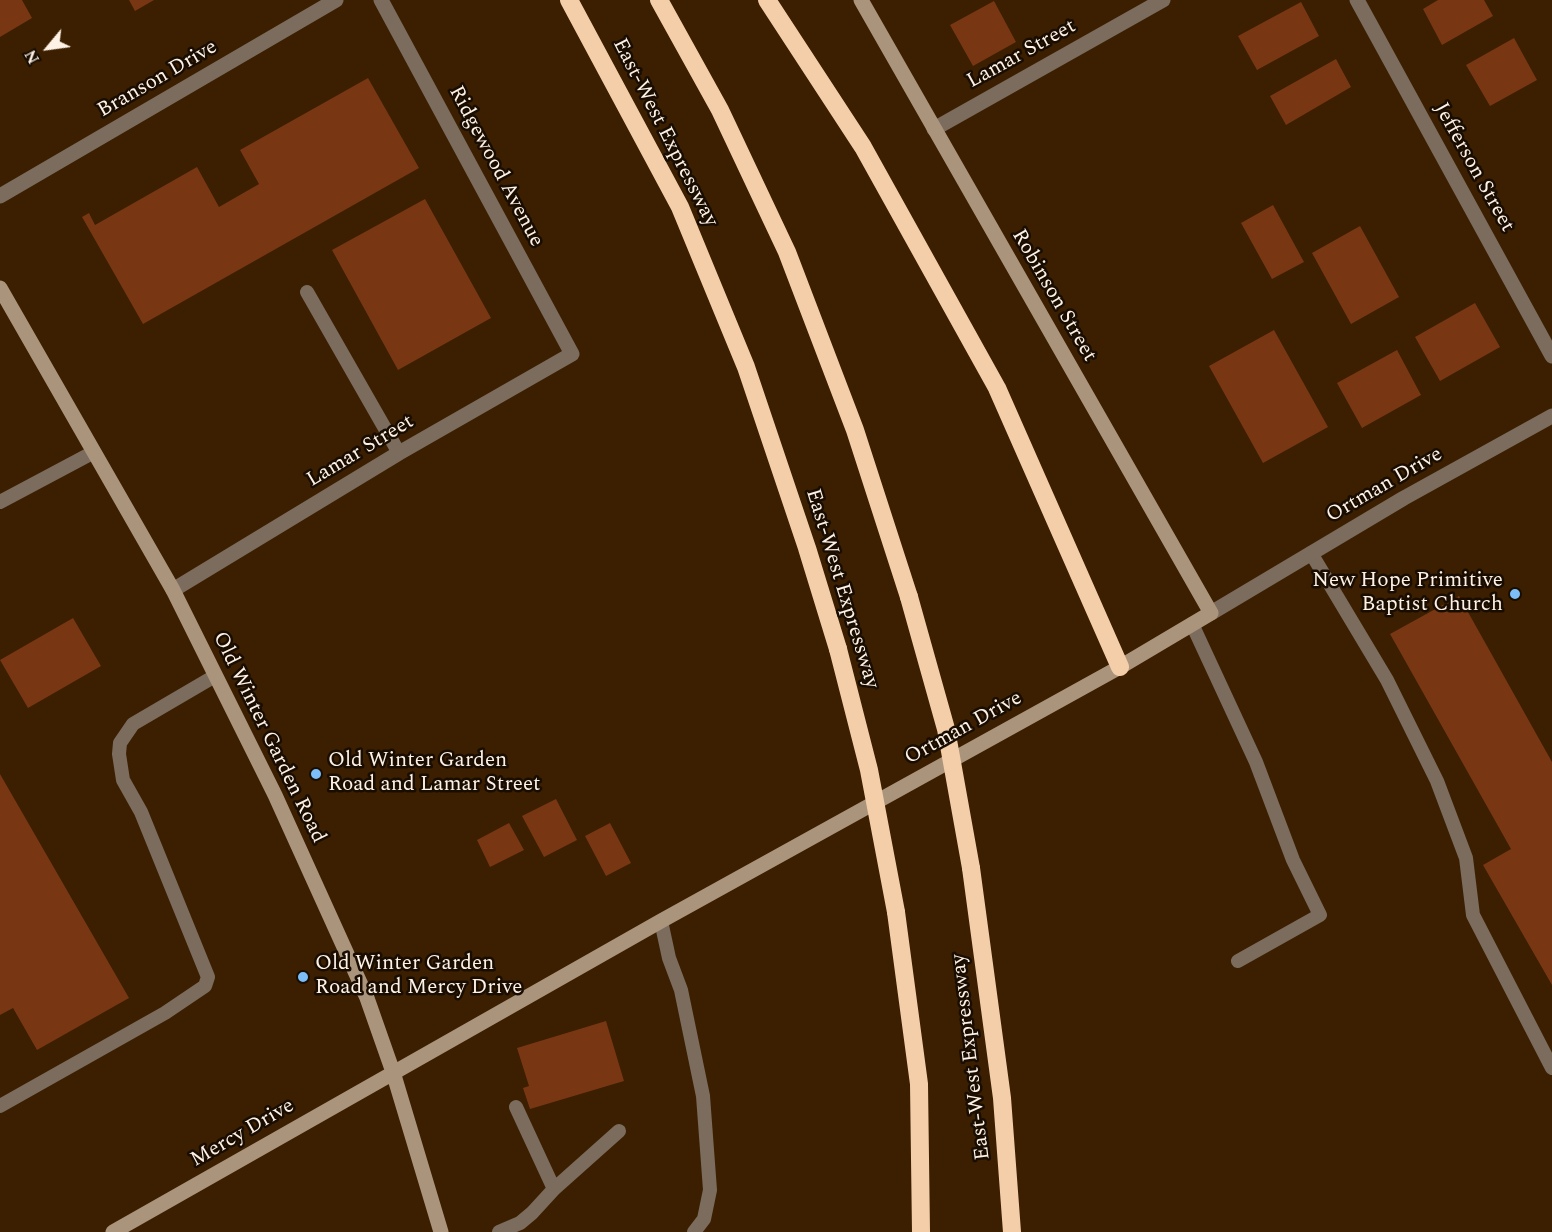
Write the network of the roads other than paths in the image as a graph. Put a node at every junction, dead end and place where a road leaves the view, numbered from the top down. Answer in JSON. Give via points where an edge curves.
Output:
{"nodes":[{"id":1,"x":336,"y":0,"type":"edge"},
{"id":2,"x":381,"y":0,"type":"edge"},
{"id":3,"x":569,"y":0,"type":"edge"},
{"id":4,"x":659,"y":0,"type":"edge"},
{"id":5,"x":767,"y":0,"type":"edge"},
{"id":6,"x":861,"y":0,"type":"edge"},
{"id":7,"x":1163,"y":0,"type":"edge"},
{"id":8,"x":1357,"y":0,"type":"edge"},
{"id":9,"x":933,"y":129,"type":"junction"},
{"id":10,"x":0,"y":196,"type":"edge"},
{"id":11,"x":0,"y":288,"type":"edge"},
{"id":12,"x":307,"y":292,"type":"dead end"},
{"id":13,"x":573,"y":354,"type":"joint"},
{"id":14,"x":1552,"y":356,"type":"edge"},
{"id":15,"x":1552,"y":416,"type":"edge"},
{"id":16,"x":94,"y":452,"type":"junction"},
{"id":17,"x":399,"y":453,"type":"junction"},
{"id":18,"x":0,"y":502,"type":"edge"},
{"id":19,"x":1311,"y":553,"type":"junction"},
{"id":20,"x":172,"y":590,"type":"junction"},
{"id":21,"x":1210,"y":613,"type":"junction"},
{"id":22,"x":1192,"y":624,"type":"junction"},
{"id":23,"x":1120,"y":667,"type":"junction"},
{"id":24,"x":216,"y":676,"type":"junction"},
{"id":25,"x":661,"y":921,"type":"junction"},
{"id":26,"x":1238,"y":961,"type":"dead end"},
{"id":27,"x":1552,"y":1068,"type":"edge"},
{"id":28,"x":393,"y":1072,"type":"junction"},
{"id":29,"x":0,"y":1106,"type":"edge"},
{"id":30,"x":516,"y":1107,"type":"dead end"},
{"id":31,"x":619,"y":1131,"type":"dead end"},
{"id":32,"x":554,"y":1189,"type":"junction"},
{"id":33,"x":113,"y":1232,"type":"edge"},
{"id":34,"x":441,"y":1232,"type":"edge"},
{"id":35,"x":499,"y":1232,"type":"edge"},
{"id":36,"x":694,"y":1232,"type":"edge"},
{"id":37,"x":921,"y":1232,"type":"edge"},
{"id":38,"x":1012,"y":1232,"type":"edge"}],
"edges":[{"from":1,"to":10,"type":"street","name":"Branson Drive"},
{"from":2,"to":13,"type":"street","name":"Ridgewood Avenue"},
{"from":3,"to":37,"type":"highway","name":"East-West Expressway","bridge":true,"via":[[680,207],[702,260],[746,367],[838,650],[869,770],[896,912],[919,1084]]},
{"from":4,"to":38,"type":"highway","name":"East-West Expressway","bridge":true,"via":[[720,110],[787,252],[855,430],[909,597],[946,729],[971,868],[1002,1098]]},
{"from":5,"to":23,"type":"highway","via":[[863,147],[997,388]]},
{"from":6,"to":9,"type":"main road","name":"Robinson Street"},
{"from":7,"to":9,"type":"street","name":"Lamar Street"},
{"from":8,"to":14,"type":"street","name":"Jefferson Street"},
{"from":9,"to":21,"type":"main road","name":"Robinson Street"},
{"from":11,"to":16,"type":"main road","name":"Old Winter Garden Road"},
{"from":12,"to":17,"type":"lane"},
{"from":13,"to":17,"type":"street","name":"Lamar Street"},
{"from":15,"to":19,"type":"street","name":"Ortman Drive"},
{"from":16,"to":18,"type":"lane"},
{"from":16,"to":20,"type":"main road","name":"Old Winter Garden Road"},
{"from":17,"to":20,"type":"street","name":"Lamar Street"},
{"from":19,"to":21,"type":"street","name":"Ortman Drive"},
{"from":19,"to":27,"type":"lane","via":[[1387,680],[1437,781],[1466,858],[1473,915]]},
{"from":20,"to":24,"type":"main road","name":"Old Winter Garden Road"},
{"from":21,"to":22,"type":"main road","name":"Ortman Drive"},
{"from":22,"to":23,"type":"main road","name":"Ortman Drive"},
{"from":22,"to":26,"type":"lane","via":[[1256,762],[1293,860],[1320,915]]},
{"from":23,"to":25,"type":"main road","name":"Ortman Drive"},
{"from":24,"to":28,"type":"main road","name":"Old Winter Garden Road","via":[[357,977]]},
{"from":24,"to":29,"type":"lane","via":[[133,724],[120,743],[119,754],[123,780],[141,812],[208,977],[204,986],[165,1013]]},
{"from":25,"to":28,"type":"main road","name":"Ortman Drive"},
{"from":25,"to":36,"type":"lane","via":[[681,990],[703,1096],[710,1190],[704,1219]]},
{"from":28,"to":33,"type":"main road","name":"Mercy Drive"},
{"from":28,"to":34,"type":"main road","name":"Old Winter Garden Road"},
{"from":30,"to":32,"type":"lane"},
{"from":31,"to":32,"type":"lane"},
{"from":32,"to":35,"type":"lane","via":[[520,1223]]}]}
